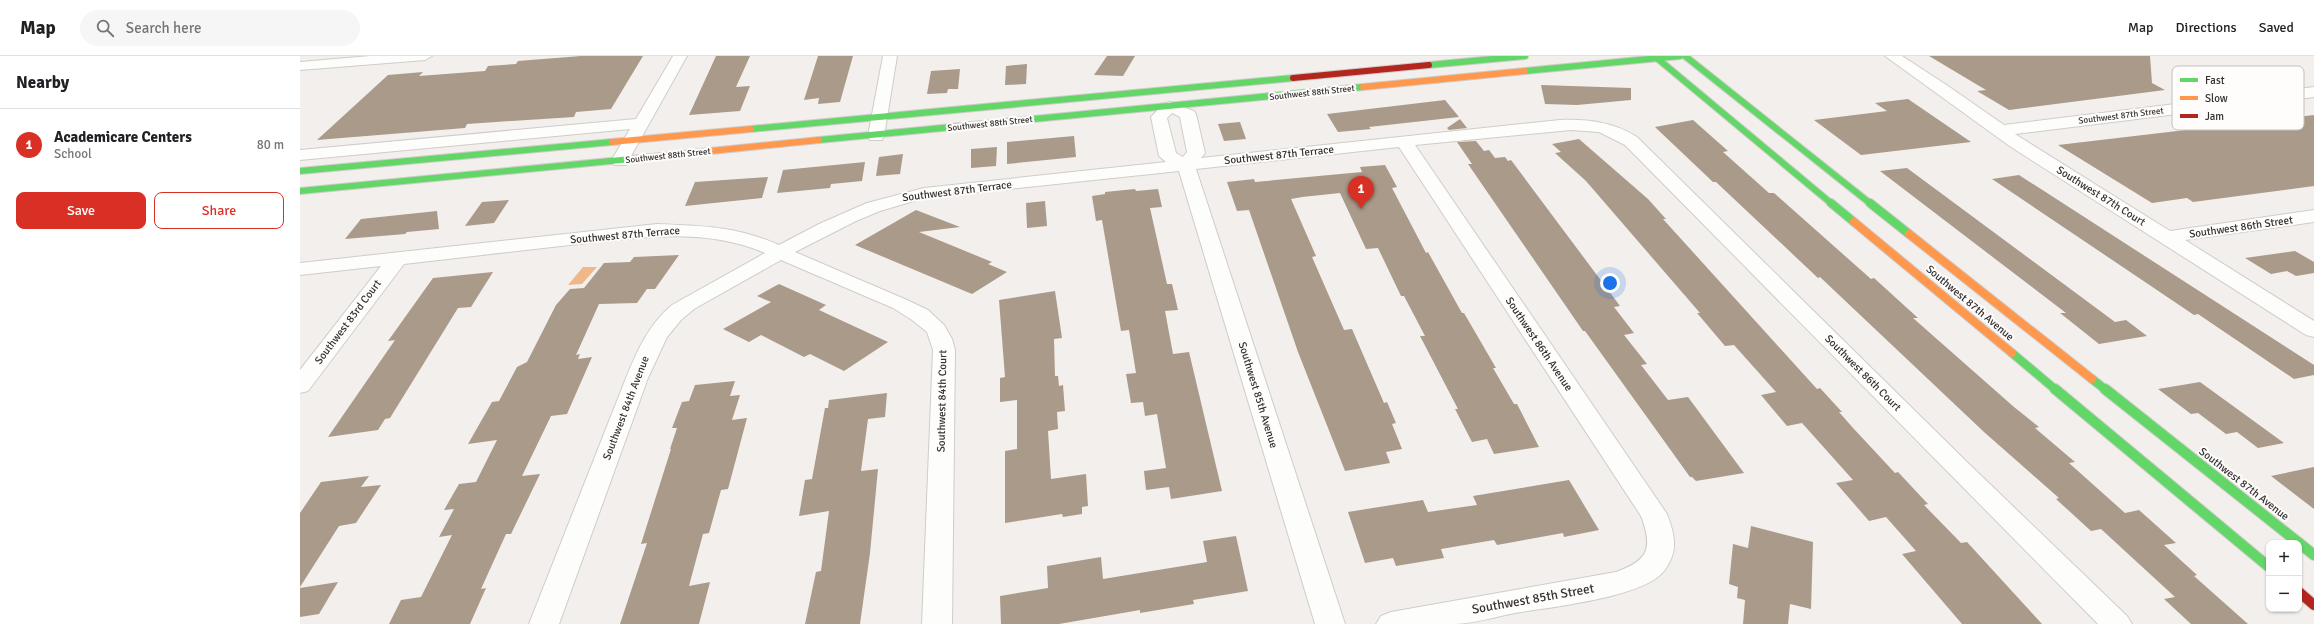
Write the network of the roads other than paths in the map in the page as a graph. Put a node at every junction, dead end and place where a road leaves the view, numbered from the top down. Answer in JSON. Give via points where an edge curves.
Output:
{"nodes":[{"id":1,"x":425,"y":56,"type":"edge"},
{"id":2,"x":680,"y":56,"type":"edge"},
{"id":3,"x":890,"y":56,"type":"edge"},
{"id":4,"x":1525,"y":56,"type":"edge"},
{"id":5,"x":1680,"y":56,"type":"edge"},
{"id":6,"x":1685,"y":56,"type":"edge"},
{"id":7,"x":1892,"y":56,"type":"edge"},
{"id":8,"x":1658,"y":57,"type":"edge"},
{"id":9,"x":300,"y":66,"type":"edge"},
{"id":10,"x":1164,"y":89,"type":"junction"},
{"id":11,"x":2314,"y":92,"type":"edge"},
{"id":12,"x":2304,"y":93,"type":"edge"},
{"id":13,"x":1169,"y":107,"type":"junction"},
{"id":14,"x":2172,"y":110,"type":"edge"},
{"id":15,"x":880,"y":117,"type":"junction"},
{"id":16,"x":642,"y":124,"type":"junction"},
{"id":17,"x":1604,"y":127,"type":"joint"},
{"id":18,"x":1999,"y":131,"type":"junction"},
{"id":19,"x":876,"y":136,"type":"junction"},
{"id":20,"x":633,"y":140,"type":"junction"},
{"id":21,"x":1404,"y":142,"type":"junction"},
{"id":22,"x":300,"y":155,"type":"edge"},
{"id":23,"x":620,"y":160,"type":"junction"},
{"id":24,"x":1186,"y":165,"type":"junction"},
{"id":25,"x":300,"y":171,"type":"edge"},
{"id":26,"x":300,"y":191,"type":"edge"},
{"id":27,"x":2314,"y":216,"type":"edge"},
{"id":28,"x":2168,"y":237,"type":"junction"},
{"id":29,"x":781,"y":252,"type":"junction"},
{"id":30,"x":396,"y":259,"type":"junction"},
{"id":31,"x":300,"y":269,"type":"edge"},
{"id":32,"x":2314,"y":330,"type":"edge"},
{"id":33,"x":300,"y":386,"type":"edge"},
{"id":34,"x":2295,"y":540,"type":"edge"},
{"id":35,"x":2302,"y":545,"type":"edge"},
{"id":36,"x":1662,"y":551,"type":"joint"},
{"id":37,"x":2314,"y":555,"type":"edge"},
{"id":38,"x":2266,"y":564,"type":"edge"},
{"id":39,"x":2302,"y":595,"type":"edge"},
{"id":40,"x":2314,"y":605,"type":"edge"},
{"id":41,"x":544,"y":624,"type":"edge"},
{"id":42,"x":936,"y":624,"type":"edge"},
{"id":43,"x":1330,"y":624,"type":"edge"},
{"id":44,"x":1391,"y":624,"type":"edge"},
{"id":45,"x":2117,"y":624,"type":"edge"}],
"edges":[{"from":1,"to":9,"type":"street"},
{"from":2,"to":16,"type":"street"},
{"from":3,"to":15,"type":"street"},
{"from":4,"to":10,"type":"main road","name":"Southwest 88th Street"},
{"from":5,"to":8,"type":"main road","name":"Southwest 88th Street"},
{"from":6,"to":34,"type":"main road","name":"Southwest 87th Avenue"},
{"from":7,"to":18,"type":"street","name":"Southwest 87th Court","via":[[1943,89]]},
{"from":8,"to":13,"type":"main road","name":"Southwest 88th Street"},
{"from":8,"to":38,"type":"main road","name":"Southwest 87th Avenue"},
{"from":10,"to":13,"type":"street"},
{"from":10,"to":15,"type":"main road","name":"Southwest 88th Street"},
{"from":11,"to":12,"type":"street","name":"Southwest 87th Street"},
{"from":13,"to":19,"type":"main road","name":"Southwest 88th Street"},
{"from":13,"to":24,"type":"street","via":[[1159,117],[1168,156]]},
{"from":13,"to":24,"type":"street","via":[[1188,114],[1196,153]]},
{"from":14,"to":18,"type":"street","name":"Southwest 87th Street"},
{"from":15,"to":19,"type":"street"},
{"from":15,"to":20,"type":"main road","name":"Southwest 88th Street"},
{"from":16,"to":20,"type":"street"},
{"from":16,"to":22,"type":"street"},
{"from":17,"to":21,"type":"street","name":"Southwest 87th Terrace","via":[[1549,126]]},
{"from":17,"to":45,"type":"street","name":"Southwest 86th Court","via":[[1631,141]]},
{"from":18,"to":28,"type":"street","name":"Southwest 87th Court"},
{"from":19,"to":23,"type":"main road","name":"Southwest 88th Street"},
{"from":20,"to":23,"type":"street"},
{"from":20,"to":25,"type":"main road","name":"Southwest 88th Street"},
{"from":21,"to":24,"type":"street","name":"Southwest 87th Terrace"},
{"from":21,"to":36,"type":"street","name":"Southwest 86th Avenue","via":[[1654,514],[1660,527]]},
{"from":23,"to":26,"type":"main road","name":"Southwest 88th Street"},
{"from":24,"to":29,"type":"street","name":"Southwest 87th Terrace","via":[[903,197],[864,210]]},
{"from":24,"to":43,"type":"street","name":"Southwest 85th Avenue"},
{"from":27,"to":28,"type":"street","name":"Southwest 86th Street"},
{"from":28,"to":32,"type":"street","name":"Southwest 87th Court"},
{"from":29,"to":30,"type":"street","name":"Southwest 87th Terrace","via":[[732,234],[672,230]]},
{"from":29,"to":41,"type":"street","name":"Southwest 84th Avenue","via":[[675,314],[656,336],[637,378]]},
{"from":29,"to":42,"type":"street","name":"Southwest 84th Court","via":[[907,308],[929,320],[941,337],[944,350]]},
{"from":30,"to":31,"type":"street","name":"Southwest 87th Terrace"},
{"from":30,"to":33,"type":"street","name":"Southwest 83rd Court"},
{"from":35,"to":37,"type":"main road","name":"Southwest 87th Avenue"},
{"from":36,"to":44,"type":"street","name":"Southwest 85th Street","via":[[1648,569],[1630,579],[1613,584]]},
{"from":39,"to":40,"type":"main road"}]}
